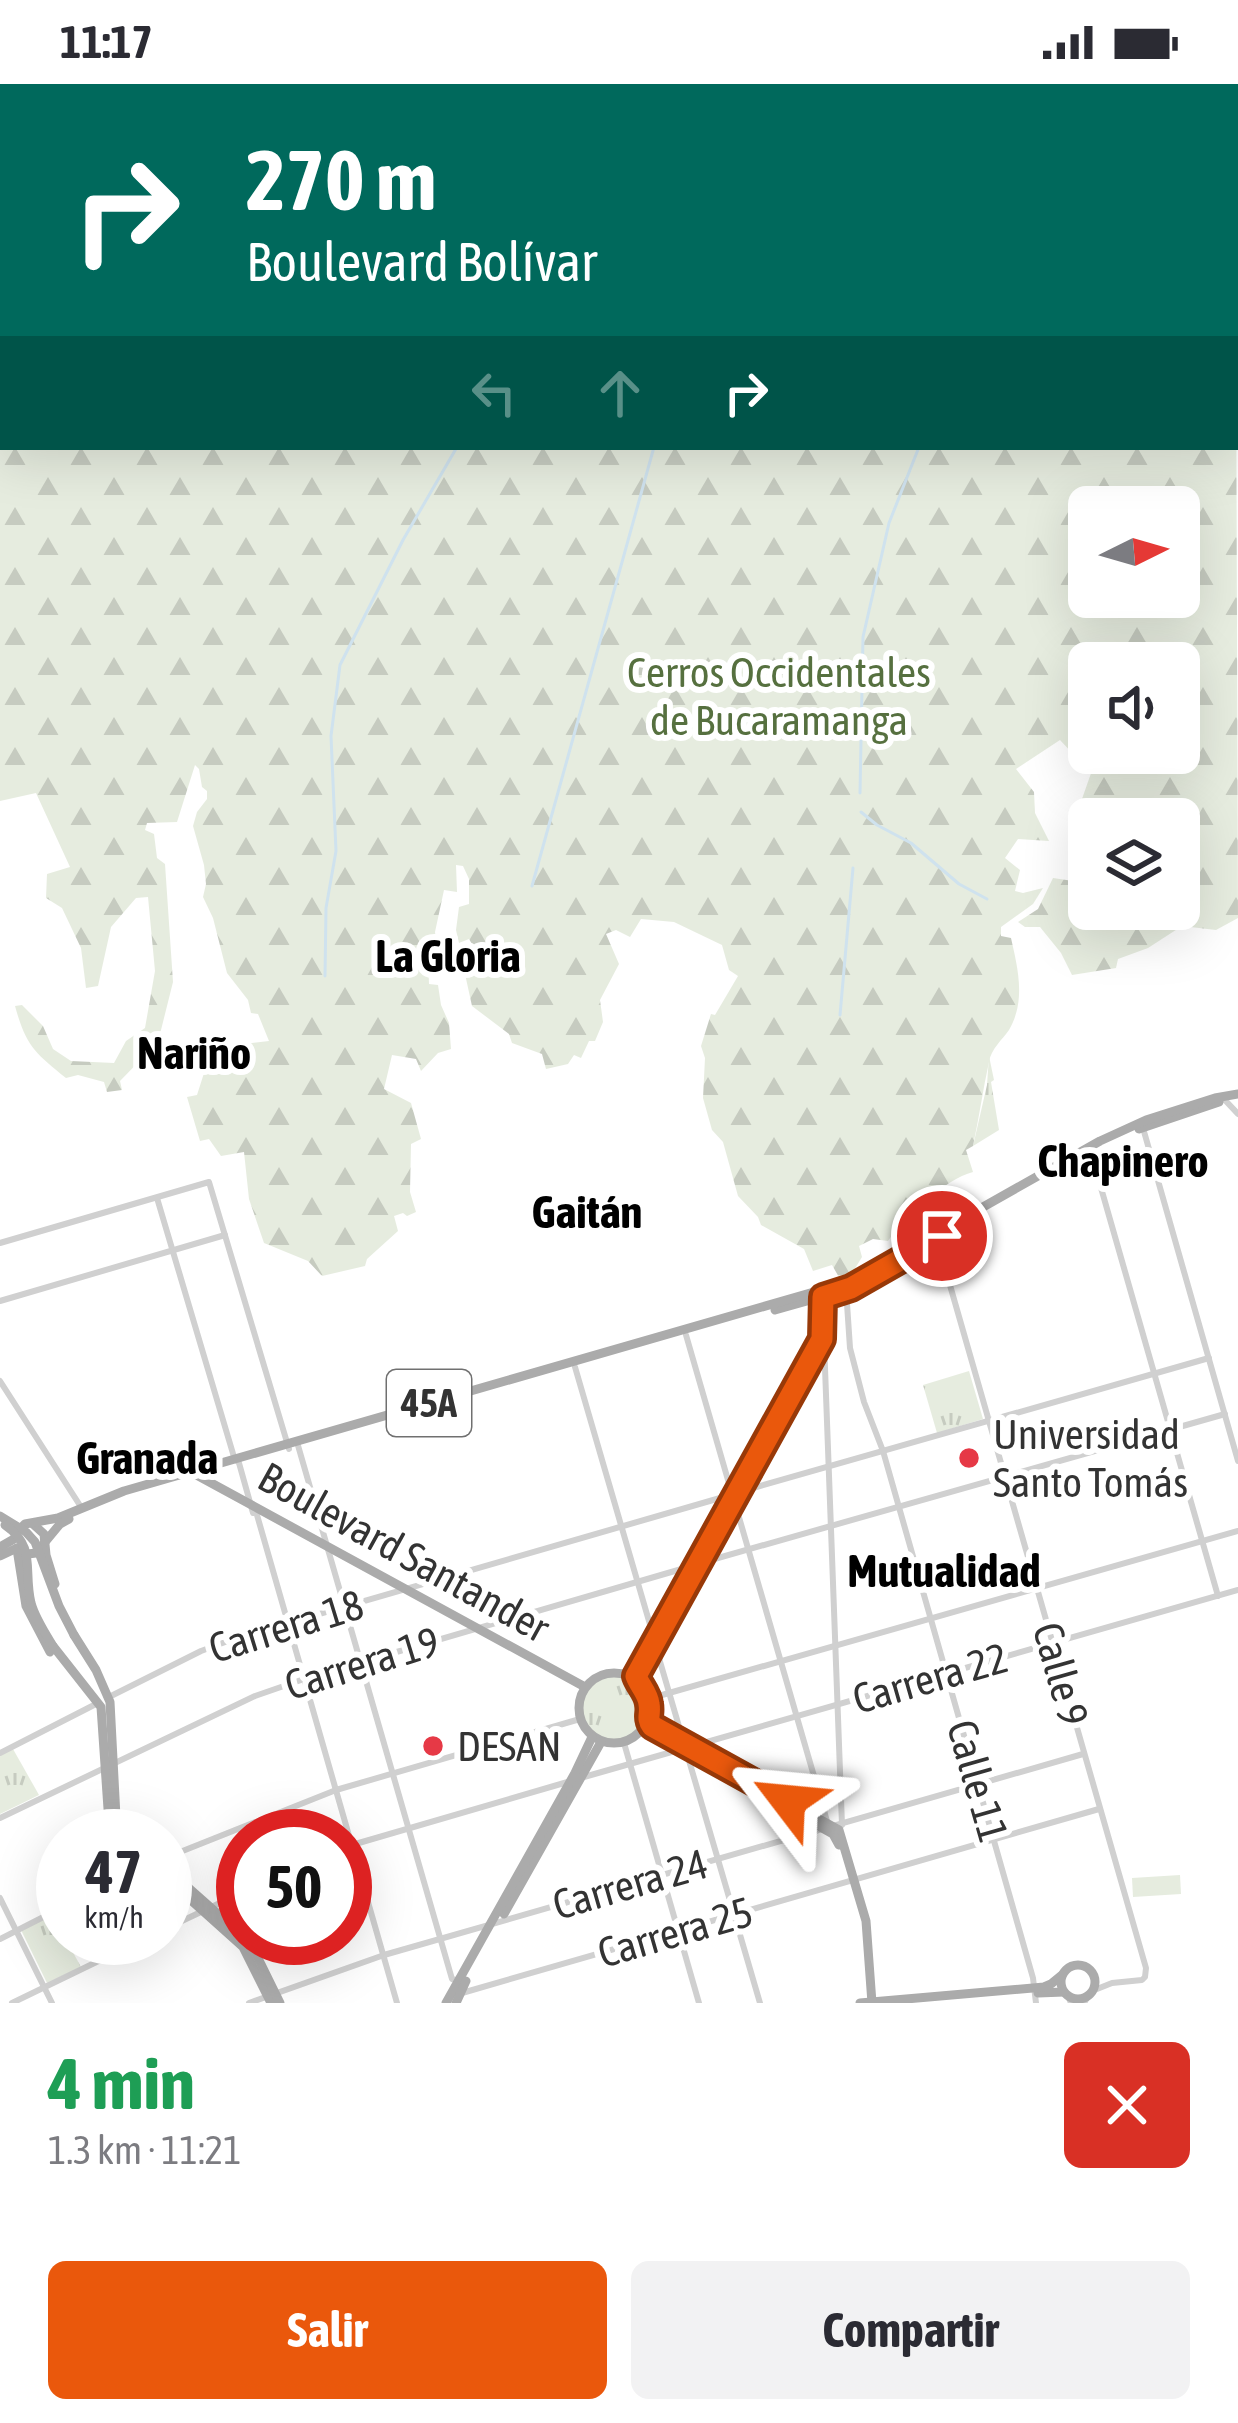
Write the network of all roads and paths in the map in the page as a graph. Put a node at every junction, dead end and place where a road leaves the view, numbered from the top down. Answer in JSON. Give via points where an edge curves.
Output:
{"nodes":[{"id":1,"x":1238,"y":1095,"type":"edge"},
{"id":2,"x":1223,"y":1098,"type":"junction"},
{"id":3,"x":1238,"y":1114,"type":"edge"},
{"id":4,"x":1143,"y":1128,"type":"junction"},
{"id":5,"x":1090,"y":1149,"type":"junction"},
{"id":6,"x":157,"y":1198,"type":"junction"},
{"id":7,"x":225,"y":1235,"type":"junction"},
{"id":8,"x":935,"y":1236,"type":"junction"},
{"id":9,"x":0,"y":1243,"type":"edge"},
{"id":10,"x":173,"y":1250,"type":"junction"},
{"id":11,"x":846,"y":1286,"type":"junction"},
{"id":12,"x":820,"y":1294,"type":"junction"},
{"id":13,"x":0,"y":1301,"type":"edge"},
{"id":14,"x":824,"y":1331,"type":"junction"},
{"id":15,"x":686,"y":1335,"type":"junction"},
{"id":16,"x":1209,"y":1358,"type":"junction"},
{"id":17,"x":575,"y":1367,"type":"junction"},
{"id":18,"x":1154,"y":1373,"type":"junction"},
{"id":19,"x":0,"y":1382,"type":"edge"},
{"id":20,"x":1225,"y":1414,"type":"junction"},
{"id":21,"x":988,"y":1421,"type":"junction"},
{"id":22,"x":1170,"y":1430,"type":"junction"},
{"id":23,"x":293,"y":1445,"type":"junction"},
{"id":24,"x":883,"y":1451,"type":"junction"},
{"id":25,"x":237,"y":1461,"type":"junction"},
{"id":26,"x":1238,"y":1461,"type":"edge"},
{"id":27,"x":829,"y":1467,"type":"junction"},
{"id":28,"x":193,"y":1475,"type":"junction"},
{"id":29,"x":1004,"y":1477,"type":"junction"},
{"id":30,"x":733,"y":1494,"type":"junction"},
{"id":31,"x":899,"y":1507,"type":"junction"},
{"id":32,"x":81,"y":1508,"type":"junction"},
{"id":33,"x":253,"y":1511,"type":"junction"},
{"id":34,"x":0,"y":1519,"type":"edge"},
{"id":35,"x":27,"y":1524,"type":"junction"},
{"id":36,"x":621,"y":1526,"type":"junction"},
{"id":37,"x":831,"y":1526,"type":"junction"},
{"id":38,"x":1238,"y":1531,"type":"edge"},
{"id":39,"x":1202,"y":1541,"type":"junction"},
{"id":40,"x":16,"y":1544,"type":"junction"},
{"id":41,"x":44,"y":1544,"type":"junction"},
{"id":42,"x":0,"y":1546,"type":"edge"},
{"id":43,"x":748,"y":1550,"type":"junction"},
{"id":44,"x":329,"y":1551,"type":"junction"},
{"id":45,"x":0,"y":1556,"type":"edge"},
{"id":46,"x":693,"y":1566,"type":"junction"},
{"id":47,"x":637,"y":1582,"type":"junction"},
{"id":48,"x":1036,"y":1588,"type":"junction"},
{"id":49,"x":400,"y":1590,"type":"junction"},
{"id":50,"x":1238,"y":1590,"type":"edge"},
{"id":51,"x":1218,"y":1596,"type":"junction"},
{"id":52,"x":345,"y":1607,"type":"junction"},
{"id":53,"x":931,"y":1618,"type":"junction"},
{"id":54,"x":288,"y":1623,"type":"junction"},
{"id":55,"x":471,"y":1630,"type":"junction"},
{"id":56,"x":653,"y":1637,"type":"junction"},
{"id":57,"x":1052,"y":1643,"type":"junction"},
{"id":58,"x":835,"y":1645,"type":"junction"},
{"id":59,"x":781,"y":1661,"type":"junction"},
{"id":60,"x":361,"y":1662,"type":"junction"},
{"id":61,"x":96,"y":1670,"type":"junction"},
{"id":62,"x":72,"y":1672,"type":"junction"},
{"id":63,"x":946,"y":1672,"type":"junction"},
{"id":64,"x":624,"y":1675,"type":"junction"},
{"id":65,"x":304,"y":1678,"type":"junction"},
{"id":66,"x":636,"y":1681,"type":"junction"},
{"id":67,"x":583,"y":1692,"type":"junction"},
{"id":68,"x":669,"y":1693,"type":"junction"},
{"id":69,"x":648,"y":1699,"type":"junction"},
{"id":70,"x":104,"y":1700,"type":"junction"},
{"id":71,"x":838,"y":1704,"type":"junction"},
{"id":72,"x":796,"y":1716,"type":"junction"},
{"id":73,"x":580,"y":1719,"type":"junction"},
{"id":74,"x":647,"y":1720,"type":"junction"},
{"id":75,"x":641,"y":1731,"type":"junction"},
{"id":76,"x":597,"y":1739,"type":"junction"},
{"id":77,"x":624,"y":1743,"type":"junction"},
{"id":78,"x":685,"y":1748,"type":"junction"},
{"id":79,"x":0,"y":1753,"type":"edge"},
{"id":80,"x":1083,"y":1754,"type":"junction"},
{"id":81,"x":630,"y":1764,"type":"junction"},
{"id":82,"x":110,"y":1767,"type":"junction"},
{"id":83,"x":393,"y":1774,"type":"junction"},
{"id":84,"x":575,"y":1779,"type":"junction"},
{"id":85,"x":978,"y":1784,"type":"junction"},
{"id":86,"x":336,"y":1790,"type":"junction"},
{"id":87,"x":109,"y":1809,"type":"edge"},
{"id":88,"x":116,"y":1809,"type":"edge"},
{"id":89,"x":340,"y":1809,"type":"edge"},
{"id":90,"x":1099,"y":1809,"type":"junction"},
{"id":91,"x":819,"y":1812,"type":"junction"},
{"id":92,"x":0,"y":1818,"type":"edge"},
{"id":93,"x":409,"y":1828,"type":"junction"},
{"id":94,"x":834,"y":1830,"type":"junction"},
{"id":95,"x":372,"y":1839,"type":"edge"},
{"id":96,"x":994,"y":1839,"type":"junction"},
{"id":97,"x":192,"y":1851,"type":"edge"},
{"id":98,"x":718,"y":1859,"type":"junction"},
{"id":99,"x":662,"y":1875,"type":"junction"},
{"id":100,"x":852,"y":1881,"type":"junction"},
{"id":101,"x":192,"y":1893,"type":"edge"},
{"id":102,"x":0,"y":1898,"type":"edge"},
{"id":103,"x":192,"y":1898,"type":"edge"},
{"id":104,"x":216,"y":1904,"type":"edge"},
{"id":105,"x":206,"y":1909,"type":"junction"},
{"id":106,"x":734,"y":1915,"type":"junction"},
{"id":107,"x":192,"y":1916,"type":"edge"},
{"id":108,"x":216,"y":1916,"type":"edge"},
{"id":109,"x":372,"y":1919,"type":"edge"},
{"id":110,"x":36,"y":1920,"type":"edge"},
{"id":111,"x":496,"y":1923,"type":"junction"},
{"id":112,"x":16,"y":1930,"type":"junction"},
{"id":113,"x":678,"y":1931,"type":"junction"},
{"id":114,"x":0,"y":1939,"type":"edge"},
{"id":115,"x":441,"y":1939,"type":"junction"},
{"id":116,"x":384,"y":1955,"type":"junction"},
{"id":117,"x":91,"y":1965,"type":"edge"},
{"id":118,"x":260,"y":1965,"type":"edge"},
{"id":119,"x":1062,"y":1975,"type":"junction"},
{"id":120,"x":459,"y":1982,"type":"junction"},
{"id":121,"x":44,"y":1988,"type":"junction"},
{"id":122,"x":1035,"y":1995,"type":"edge"},
{"id":123,"x":1067,"y":1997,"type":"edge"},
{"id":124,"x":1088,"y":1997,"type":"edge"},
{"id":125,"x":275,"y":2000,"type":"edge"},
{"id":126,"x":454,"y":2000,"type":"edge"},
{"id":127,"x":867,"y":2002,"type":"edge"},
{"id":128,"x":12,"y":2003,"type":"edge"},
{"id":129,"x":52,"y":2003,"type":"edge"},
{"id":130,"x":249,"y":2003,"type":"edge"},
{"id":131,"x":398,"y":2003,"type":"edge"},
{"id":132,"x":699,"y":2003,"type":"edge"},
{"id":133,"x":760,"y":2003,"type":"edge"},
{"id":134,"x":907,"y":2003,"type":"edge"}],
"edges":[{"from":1,"to":2,"type":"main road","number":"45A"},
{"from":2,"to":3,"type":"street"},
{"from":2,"to":4,"type":"main road","number":"45A"},
{"from":2,"to":5,"type":"main road","number":"45A","via":[[1146,1120]]},
{"from":4,"to":5,"type":"main road","number":"45A"},
{"from":4,"to":16,"type":"street"},
{"from":5,"to":8,"type":"main road","number":"45A"},
{"from":5,"to":18,"type":"street"},
{"from":6,"to":7,"type":"street","via":[[209,1182]]},
{"from":6,"to":9,"type":"street"},
{"from":6,"to":10,"type":"street"},
{"from":7,"to":10,"type":"street"},
{"from":7,"to":23,"type":"street"},
{"from":8,"to":11,"type":"main road","number":"45A"},
{"from":8,"to":21,"type":"street","name":"Calle 9"},
{"from":10,"to":13,"type":"street"},
{"from":10,"to":25,"type":"street"},
{"from":11,"to":12,"type":"main road","number":"45A"},
{"from":11,"to":24,"type":"street","name":"Calle 11","via":[[850,1348]]},
{"from":12,"to":14,"type":"main road"},
{"from":12,"to":15,"type":"main road","number":"45A"},
{"from":12,"to":23,"type":"main road","number":"45A"},
{"from":12,"to":30,"type":"main road","via":[[817,1335]]},
{"from":14,"to":27,"type":"street"},
{"from":14,"to":30,"type":"main road"},
{"from":15,"to":17,"type":"main road","number":"45A"},
{"from":15,"to":30,"type":"street"},
{"from":16,"to":18,"type":"street","name":"Carrera 18"},
{"from":16,"to":20,"type":"street"},
{"from":17,"to":23,"type":"main road","number":"45A"},
{"from":17,"to":36,"type":"street"},
{"from":18,"to":21,"type":"street","name":"Carrera 18"},
{"from":18,"to":22,"type":"street"},
{"from":19,"to":32,"type":"street"},
{"from":20,"to":22,"type":"street","name":"Carrera 19"},
{"from":20,"to":26,"type":"street"},
{"from":21,"to":24,"type":"street","name":"Carrera 18"},
{"from":21,"to":29,"type":"street","name":"Calle 9"},
{"from":22,"to":29,"type":"street","name":"Carrera 19"},
{"from":22,"to":39,"type":"street"},
{"from":23,"to":25,"type":"main road","number":"45A"},
{"from":23,"to":44,"type":"street"},
{"from":24,"to":27,"type":"street","name":"Carrera 18"},
{"from":24,"to":31,"type":"street","name":"Calle 11"},
{"from":25,"to":28,"type":"main road","number":"45A"},
{"from":25,"to":33,"type":"street"},
{"from":27,"to":30,"type":"street","name":"Carrera 18"},
{"from":27,"to":37,"type":"street"},
{"from":28,"to":32,"type":"main road","number":"45A"},
{"from":28,"to":33,"type":"main road","name":"Boulevard Santander"},
{"from":28,"to":41,"type":"main road","number":"45A","via":[[85,1512]]},
{"from":29,"to":31,"type":"street","name":"Carrera 19"},
{"from":29,"to":48,"type":"street","name":"Calle 9"},
{"from":30,"to":36,"type":"street","name":"Carrera 18"},
{"from":30,"to":43,"type":"street"},
{"from":30,"to":46,"type":"main road"},
{"from":31,"to":37,"type":"street","name":"Carrera 19"},
{"from":31,"to":53,"type":"street","name":"Calle 11"},
{"from":32,"to":35,"type":"main road","number":"45A"},
{"from":33,"to":44,"type":"main road","name":"Boulevard Santander"},
{"from":33,"to":54,"type":"street"},
{"from":34,"to":35,"type":"main road"},
{"from":34,"to":40,"type":"main road"},
{"from":34,"to":61,"type":"main road","bridge":true,"via":[[35,1542]]},
{"from":34,"to":62,"type":"main road","bridge":true,"via":[[23,1543],[32,1604]]},
{"from":35,"to":40,"type":"main road"},
{"from":35,"to":41,"type":"main road","via":[[42,1530]]},
{"from":36,"to":47,"type":"street"},
{"from":36,"to":49,"type":"street","name":"Carrera 18"},
{"from":37,"to":43,"type":"street","name":"Carrera 19"},
{"from":37,"to":58,"type":"street"},
{"from":38,"to":39,"type":"street"},
{"from":39,"to":48,"type":"street"},
{"from":39,"to":51,"type":"street"},
{"from":40,"to":41,"type":"main road","number":"45A","via":[[32,1554]]},
{"from":40,"to":42,"type":"main road"},
{"from":40,"to":45,"type":"main road"},
{"from":40,"to":62,"type":"main road","via":[[29,1612]]},
{"from":41,"to":61,"type":"main road"},
{"from":43,"to":46,"type":"street","name":"Carrera 19"},
{"from":43,"to":59,"type":"street"},
{"from":44,"to":49,"type":"main road","name":"Boulevard Santander"},
{"from":44,"to":52,"type":"street"},
{"from":46,"to":47,"type":"street","name":"Carrera 19"},
{"from":46,"to":56,"type":"main road"},
{"from":47,"to":55,"type":"street","name":"Carrera 19"},
{"from":47,"to":56,"type":"street"},
{"from":48,"to":53,"type":"street"},
{"from":48,"to":57,"type":"street","name":"Calle 9"},
{"from":49,"to":52,"type":"street","name":"Carrera 18"},
{"from":49,"to":55,"type":"main road","name":"Boulevard Santander"},
{"from":50,"to":51,"type":"street","name":"Carrera 22"},
{"from":51,"to":57,"type":"street","name":"Carrera 22"},
{"from":52,"to":54,"type":"street","name":"Carrera 18"},
{"from":52,"to":60,"type":"street"},
{"from":53,"to":58,"type":"street"},
{"from":53,"to":63,"type":"street","name":"Calle 11"},
{"from":54,"to":65,"type":"street"},
{"from":54,"to":70,"type":"street","name":"Carrera 18","via":[[200,1651]]},
{"from":55,"to":60,"type":"street","name":"Carrera 19"},
{"from":55,"to":67,"type":"main road","name":"Boulevard Santander"},
{"from":56,"to":64,"type":"main road"},
{"from":56,"to":66,"type":"main road"},
{"from":56,"to":68,"type":"street"},
{"from":57,"to":63,"type":"street","name":"Carrera 22"},
{"from":57,"to":80,"type":"street","name":"Calle 9"},
{"from":58,"to":59,"type":"street"},
{"from":58,"to":71,"type":"street"},
{"from":59,"to":68,"type":"street"},
{"from":59,"to":72,"type":"street"},
{"from":60,"to":65,"type":"street","name":"Carrera 19"},
{"from":60,"to":83,"type":"street"},
{"from":61,"to":70,"type":"main road"},
{"from":62,"to":70,"type":"main road"},
{"from":63,"to":71,"type":"street","name":"Carrera 22"},
{"from":63,"to":85,"type":"street","name":"Calle 11"},
{"from":64,"to":66,"type":"main road"},
{"from":64,"to":67,"type":"main road","via":[[599,1676]]},
{"from":65,"to":82,"type":"street","name":"Carrera 19"},
{"from":65,"to":86,"type":"street"},
{"from":66,"to":69,"type":"main road"},
{"from":67,"to":73,"type":"main road"},
{"from":68,"to":69,"type":"street"},
{"from":68,"to":78,"type":"street"},
{"from":69,"to":74,"type":"main road"},
{"from":70,"to":79,"type":"street","name":"Carrera 18"},
{"from":70,"to":82,"type":"main road"},
{"from":71,"to":72,"type":"street","name":"Carrera 22"},
{"from":71,"to":94,"type":"street"},
{"from":72,"to":78,"type":"street","name":"Carrera 22"},
{"from":72,"to":91,"type":"street"},
{"from":73,"to":76,"type":"main road"},
{"from":73,"to":83,"type":"street"},
{"from":74,"to":75,"type":"main road"},
{"from":74,"to":78,"type":"main road"},
{"from":75,"to":77,"type":"main road"},
{"from":75,"to":78,"type":"main road"},
{"from":76,"to":77,"type":"main road"},
{"from":76,"to":84,"type":"main road"},
{"from":77,"to":81,"type":"street"},
{"from":78,"to":81,"type":"street","name":"Carrera 22"},
{"from":78,"to":91,"type":"main road"},
{"from":78,"to":94,"type":"main road"},
{"from":78,"to":98,"type":"street"},
{"from":80,"to":85,"type":"street","name":"Carrera 24"},
{"from":80,"to":90,"type":"street","name":"Calle 9"},
{"from":81,"to":84,"type":"street","name":"Carrera 22"},
{"from":81,"to":99,"type":"street"},
{"from":82,"to":87,"type":"main road"},
{"from":82,"to":88,"type":"main road"},
{"from":82,"to":92,"type":"street","name":"Carrera 19"},
{"from":83,"to":86,"type":"street"},
{"from":83,"to":93,"type":"street"},
{"from":84,"to":93,"type":"street","name":"Carrera 22"},
{"from":84,"to":111,"type":"main road"},
{"from":84,"to":111,"type":"main road","via":[[523,1860]]},
{"from":85,"to":94,"type":"street","name":"Carrera 24"},
{"from":85,"to":96,"type":"street","name":"Calle 11"},
{"from":86,"to":89,"type":"street"},
{"from":86,"to":97,"type":"street"},
{"from":90,"to":96,"type":"street","name":"Carrera 25"},
{"from":90,"to":124,"type":"street","name":"Calle 9","via":[[1146,1968],[1142,1980],[1112,1983]]},
{"from":91,"to":94,"type":"main road"},
{"from":93,"to":95,"type":"street","name":"Carrera 22"},
{"from":93,"to":115,"type":"street"},
{"from":94,"to":98,"type":"street","name":"Carrera 24"},
{"from":94,"to":100,"type":"main road"},
{"from":96,"to":100,"type":"street","name":"Carrera 25"},
{"from":96,"to":122,"type":"street","name":"Calle 11"},
{"from":98,"to":99,"type":"street","name":"Carrera 24"},
{"from":98,"to":106,"type":"street"},
{"from":99,"to":111,"type":"street","name":"Carrera 24"},
{"from":99,"to":113,"type":"street"},
{"from":100,"to":106,"type":"street","name":"Carrera 25"},
{"from":100,"to":127,"type":"main road","via":[[867,1928]]},
{"from":101,"to":105,"type":"main road"},
{"from":102,"to":112,"type":"street"},
{"from":103,"to":105,"type":"main road"},
{"from":104,"to":105,"type":"street"},
{"from":105,"to":107,"type":"street"},
{"from":105,"to":108,"type":"main road"},
{"from":105,"to":125,"type":"main road","via":[[243,1947]]},
{"from":106,"to":113,"type":"street","name":"Carrera 25"},
{"from":106,"to":133,"type":"street"},
{"from":109,"to":116,"type":"street"},
{"from":110,"to":112,"type":"street"},
{"from":111,"to":115,"type":"street","name":"Carrera 24"},
{"from":111,"to":120,"type":"main road"},
{"from":111,"to":126,"type":"main road"},
{"from":112,"to":114,"type":"street"},
{"from":112,"to":121,"type":"street"},
{"from":113,"to":126,"type":"street","name":"Carrera 25"},
{"from":113,"to":132,"type":"street"},
{"from":115,"to":116,"type":"street","name":"Carrera 24"},
{"from":115,"to":120,"type":"street"},
{"from":116,"to":125,"type":"street","name":"Carrera 24"},
{"from":116,"to":131,"type":"street"},
{"from":117,"to":121,"type":"street"},
{"from":118,"to":125,"type":"main road"},
{"from":119,"to":122,"type":"main road"},
{"from":119,"to":123,"type":"main road"},
{"from":119,"to":124,"type":"main road","via":[[1086,1967],[1094,1978]]},
{"from":120,"to":126,"type":"main road"},
{"from":121,"to":128,"type":"street"},
{"from":121,"to":129,"type":"street"},
{"from":122,"to":123,"type":"main road"},
{"from":122,"to":127,"type":"main road"},
{"from":122,"to":134,"type":"main road"},
{"from":123,"to":124,"type":"main road"},
{"from":125,"to":130,"type":"street","name":"Carrera 24"}]}
